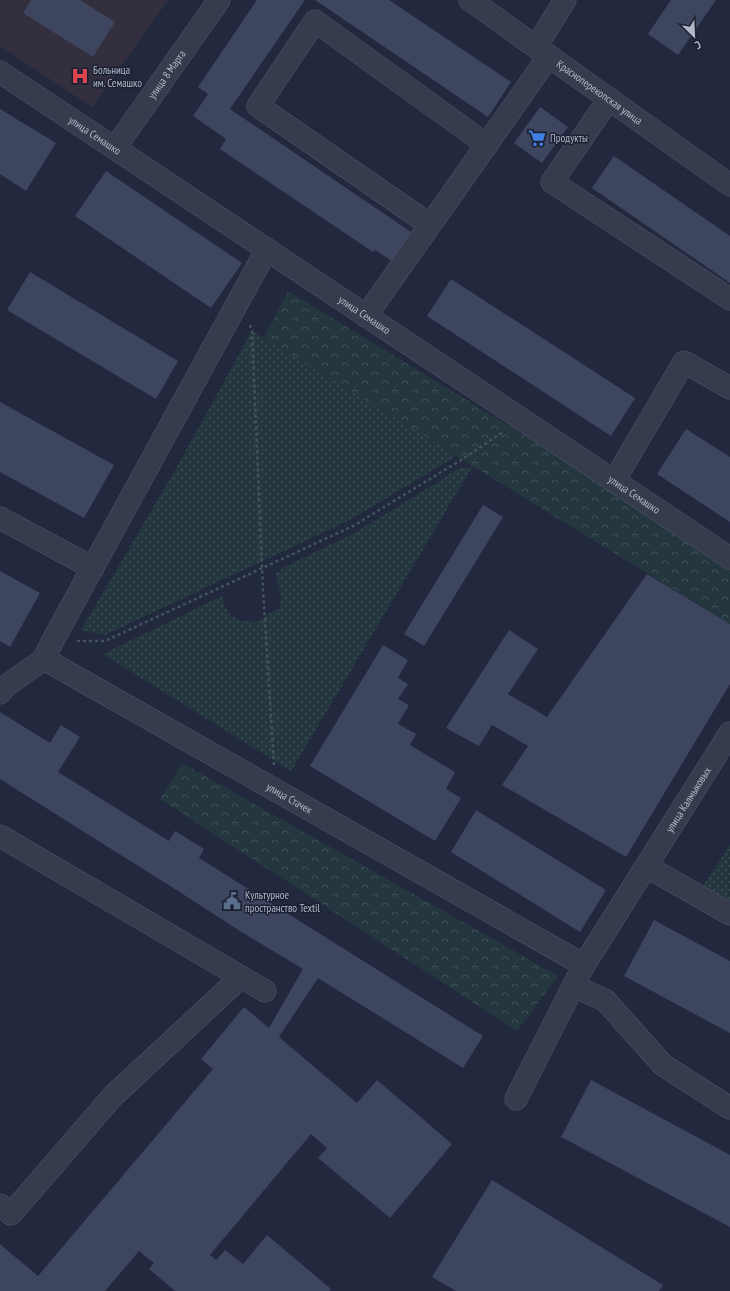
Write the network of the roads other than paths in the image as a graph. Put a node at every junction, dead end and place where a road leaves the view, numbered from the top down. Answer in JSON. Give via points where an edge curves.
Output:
{"nodes":[{"id":1,"x":218,"y":0,"type":"edge"},
{"id":2,"x":470,"y":0,"type":"edge"},
{"id":3,"x":565,"y":0,"type":"edge"},
{"id":4,"x":542,"y":52,"type":"junction"},
{"id":5,"x":0,"y":72,"type":"edge"},
{"id":6,"x":609,"y":99,"type":"junction"},
{"id":7,"x":487,"y":144,"type":"junction"},
{"id":8,"x":114,"y":148,"type":"junction"},
{"id":9,"x":730,"y":185,"type":"edge"},
{"id":10,"x":430,"y":225,"type":"junction"},
{"id":11,"x":267,"y":249,"type":"junction"},
{"id":12,"x":730,"y":299,"type":"edge"},
{"id":13,"x":366,"y":316,"type":"junction"},
{"id":14,"x":730,"y":388,"type":"edge"},
{"id":15,"x":614,"y":481,"type":"junction"},
{"id":16,"x":0,"y":518,"type":"edge"},
{"id":17,"x":730,"y":558,"type":"edge"},
{"id":18,"x":93,"y":568,"type":"junction"},
{"id":19,"x":48,"y":650,"type":"junction"},
{"id":20,"x":0,"y":693,"type":"edge"},
{"id":21,"x":730,"y":733,"type":"edge"},
{"id":22,"x":0,"y":836,"type":"edge"},
{"id":23,"x":646,"y":866,"type":"junction"},
{"id":24,"x":730,"y":914,"type":"edge"},
{"id":25,"x":584,"y":965,"type":"junction"},
{"id":26,"x":241,"y":977,"type":"junction"},
{"id":27,"x":573,"y":986,"type":"junction"},
{"id":28,"x":264,"y":991,"type":"dead end"},
{"id":29,"x":516,"y":1098,"type":"dead end"},
{"id":30,"x":730,"y":1108,"type":"edge"},
{"id":31,"x":0,"y":1205,"type":"edge"}],
"edges":[{"from":1,"to":8,"type":"street","name":"улица 8 Марта"},
{"from":2,"to":4,"type":"street","name":"Красноперекопская улица"},
{"from":3,"to":4,"type":"street"},
{"from":4,"to":6,"type":"street","name":"Красноперекопская улица"},
{"from":4,"to":7,"type":"street"},
{"from":5,"to":8,"type":"street","name":"улица Семашко"},
{"from":6,"to":9,"type":"street","name":"Красноперекопская улица"},
{"from":6,"to":12,"type":"street","via":[[552,182]]},
{"from":7,"to":10,"type":"street"},
{"from":7,"to":10,"type":"street","via":[[315,21],[258,106]]},
{"from":8,"to":11,"type":"street","name":"улица Семашко"},
{"from":10,"to":13,"type":"street"},
{"from":11,"to":13,"type":"street","name":"улица Семашко"},
{"from":11,"to":18,"type":"street"},
{"from":13,"to":15,"type":"street","name":"улица Семашко"},
{"from":14,"to":15,"type":"street","via":[[684,362]]},
{"from":15,"to":17,"type":"street","name":"улица Семашко"},
{"from":16,"to":18,"type":"street"},
{"from":18,"to":19,"type":"street"},
{"from":19,"to":20,"type":"street"},
{"from":19,"to":25,"type":"street","name":"улица Стачек","via":[[276,790]]},
{"from":21,"to":23,"type":"street","name":"улица Калмыковых"},
{"from":22,"to":26,"type":"street"},
{"from":23,"to":24,"type":"street"},
{"from":23,"to":25,"type":"street","name":"улица Калмыковых"},
{"from":25,"to":27,"type":"street","name":"улица Калмыковых"},
{"from":26,"to":28,"type":"street"},
{"from":26,"to":31,"type":"street","via":[[113,1096],[12,1214]]},
{"from":27,"to":29,"type":"street","name":"улица Калмыковых"},
{"from":27,"to":30,"type":"street","via":[[604,1000],[663,1065]]}]}
